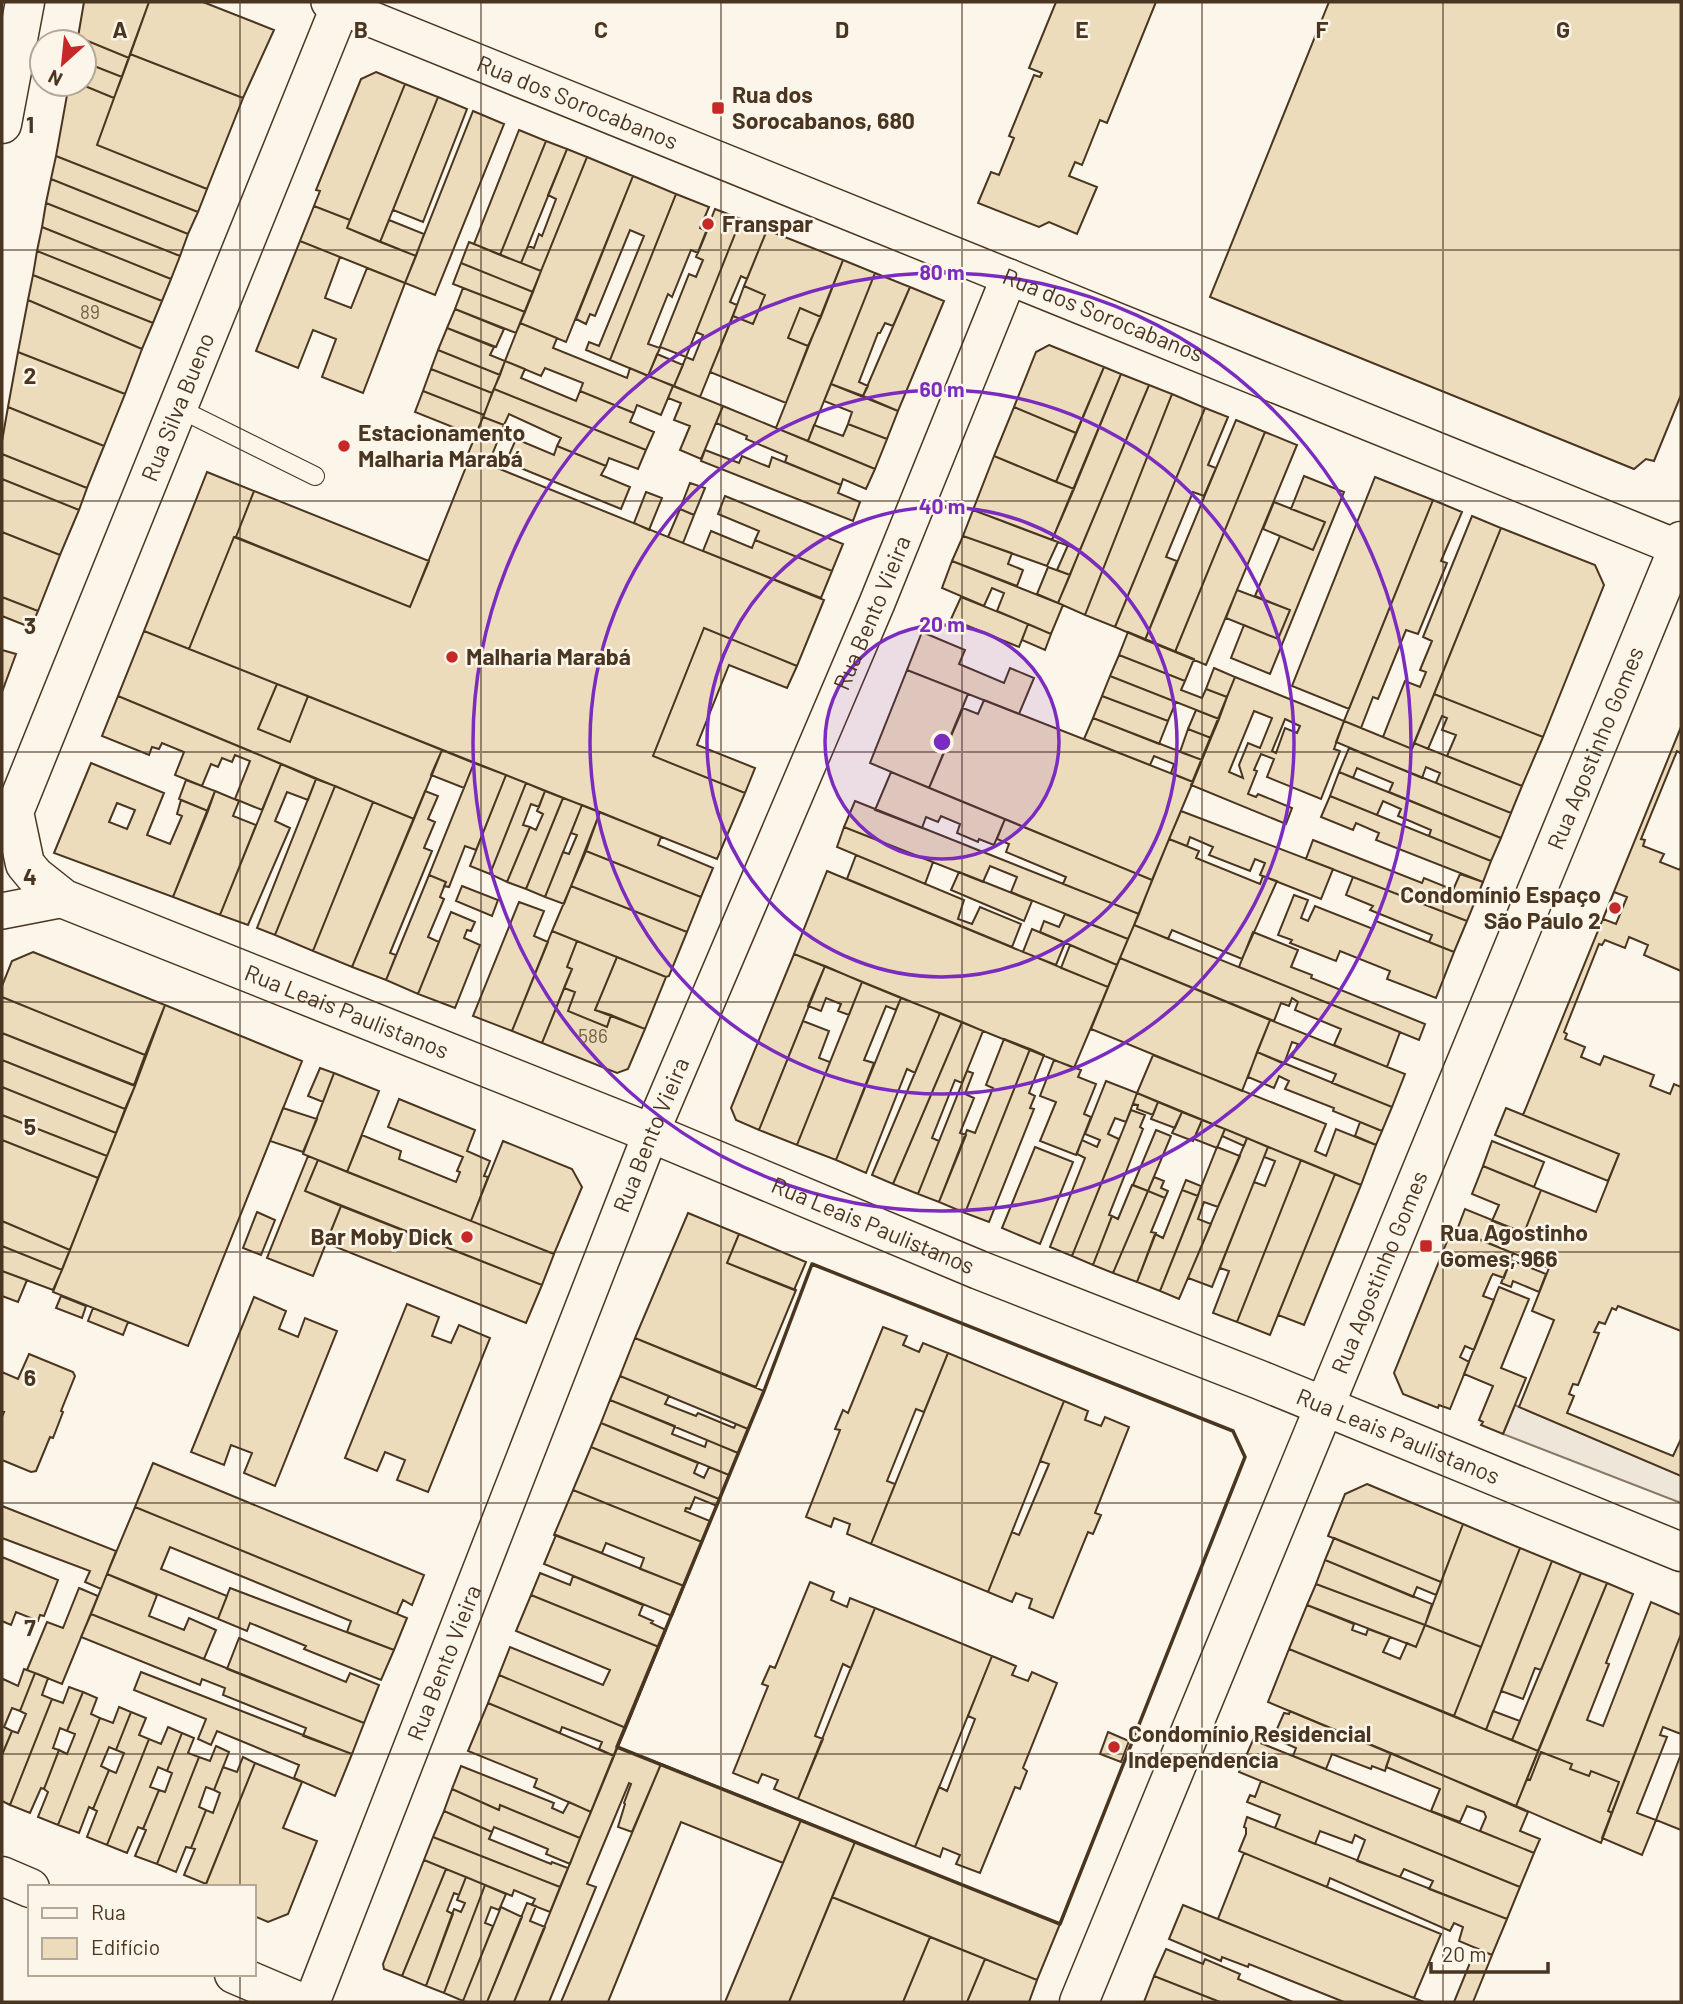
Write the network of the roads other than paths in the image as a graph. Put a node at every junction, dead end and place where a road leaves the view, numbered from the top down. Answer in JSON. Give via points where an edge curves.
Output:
{"nodes":[{"id":1,"x":25,"y":2,"type":"edge"},
{"id":2,"x":337,"y":3,"type":"edge"},
{"id":3,"x":2,"y":124,"type":"edge"},
{"id":4,"x":1009,"y":277,"type":"junction"},
{"id":5,"x":178,"y":408,"type":"junction"},
{"id":6,"x":316,"y":476,"type":"dead end"},
{"id":7,"x":1680,"y":546,"type":"edge"},
{"id":8,"x":8,"y":816,"type":"edge"},
{"id":9,"x":64,"y":898,"type":"junction"},
{"id":10,"x":2,"y":911,"type":"edge"},
{"id":11,"x":651,"y":1133,"type":"junction"},
{"id":12,"x":1325,"y":1407,"type":"junction"},
{"id":13,"x":1681,"y":1552,"type":"edge"},
{"id":14,"x":2,"y":1876,"type":"edge"},
{"id":15,"x":28,"y":1887,"type":"edge"},
{"id":16,"x":239,"y":1976,"type":"edge"},
{"id":17,"x":300,"y":2002,"type":"edge"},
{"id":18,"x":312,"y":2002,"type":"edge"},
{"id":19,"x":1079,"y":2002,"type":"edge"}],
"edges":[{"from":1,"to":3,"type":"main road"},
{"from":2,"to":4,"type":"street","name":"Rua dos Sorocabanos"},
{"from":2,"to":5,"type":"main road","name":"Rua Silva Bueno"},
{"from":4,"to":7,"type":"street","name":"Rua dos Sorocabanos"},
{"from":4,"to":11,"type":"street","name":"Rua Bento Vieira"},
{"from":5,"to":6,"type":"lane"},
{"from":5,"to":8,"type":"main road","name":"Rua Silva Bueno"},
{"from":7,"to":12,"type":"main road","name":"Rua Agostinho Gomes"},
{"from":8,"to":9,"type":"main road","name":"Rua Leais Paulistanos","via":[[25,864]]},
{"from":9,"to":10,"type":"street"},
{"from":9,"to":11,"type":"main road","name":"Rua Leais Paulistanos"},
{"from":11,"to":12,"type":"main road","name":"Rua Leais Paulistanos"},
{"from":11,"to":18,"type":"street","name":"Rua Bento Vieira"},
{"from":12,"to":13,"type":"main road","name":"Rua Leais Paulistanos"},
{"from":12,"to":19,"type":"main road","name":"Rua Agostinho Gomes"},
{"from":14,"to":15,"type":"main road"},
{"from":16,"to":17,"type":"main road"}]}
